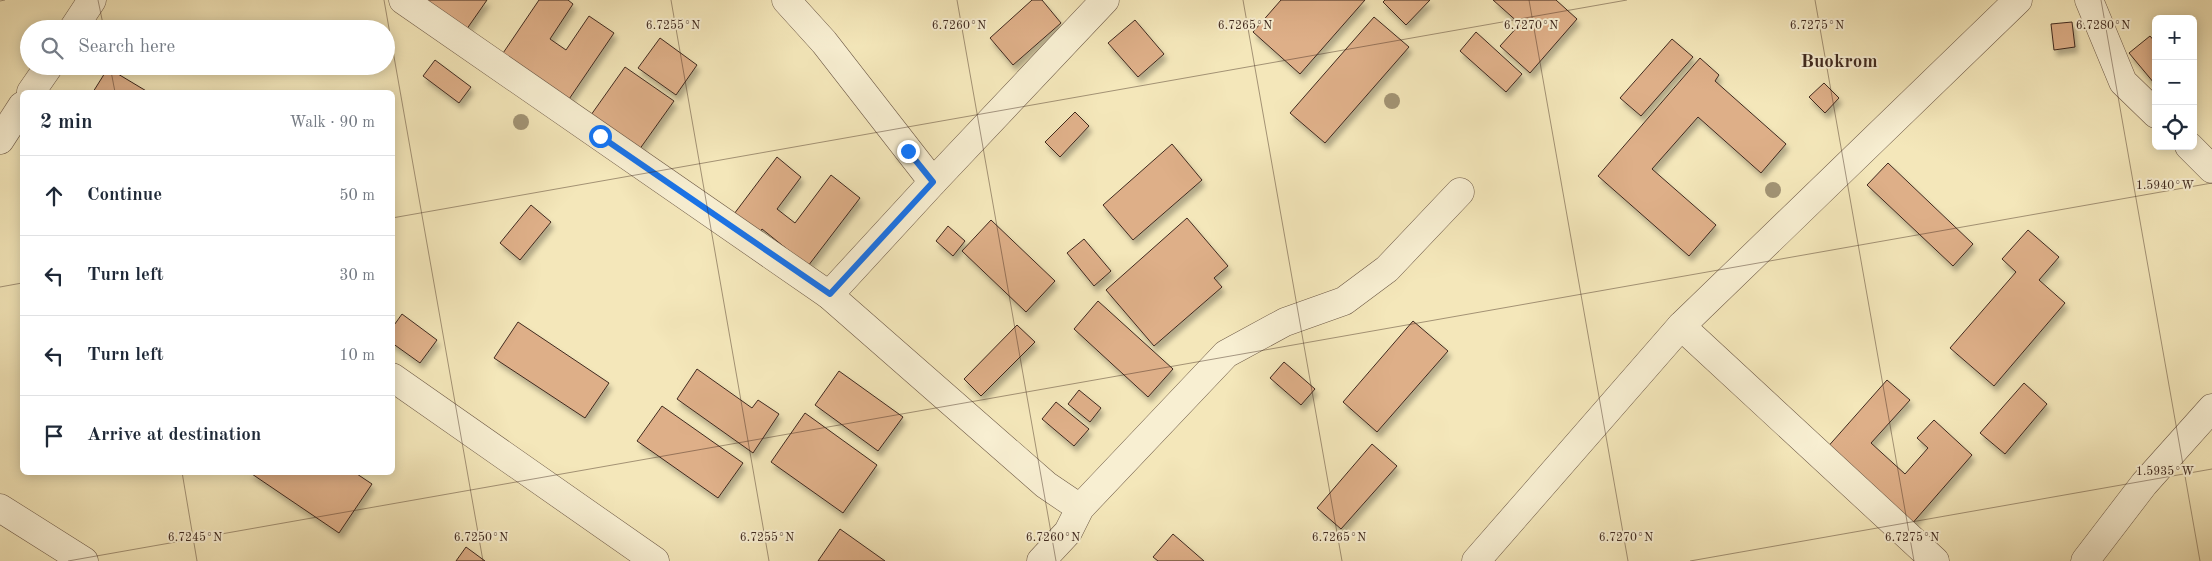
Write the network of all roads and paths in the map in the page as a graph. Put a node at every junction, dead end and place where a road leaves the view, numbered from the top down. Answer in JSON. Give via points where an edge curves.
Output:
{"nodes":[{"id":1,"x":92,"y":0,"type":"edge"},
{"id":2,"x":403,"y":0,"type":"edge"},
{"id":3,"x":786,"y":0,"type":"edge"},
{"id":4,"x":1105,"y":0,"type":"edge"},
{"id":5,"x":2018,"y":0,"type":"edge"},
{"id":6,"x":2089,"y":0,"type":"edge"},
{"id":7,"x":79,"y":20,"type":"edge"},
{"id":8,"x":42,"y":75,"type":"edge"},
{"id":9,"x":31,"y":90,"type":"edge"},
{"id":10,"x":19,"y":107,"type":"edge"},
{"id":11,"x":2152,"y":110,"type":"edge"},
{"id":12,"x":0,"y":140,"type":"edge"},
{"id":13,"x":2193,"y":150,"type":"edge"},
{"id":14,"x":2212,"y":168,"type":"edge"},
{"id":15,"x":933,"y":182,"type":"junction"},
{"id":16,"x":1460,"y":192,"type":"dead end"},
{"id":17,"x":830,"y":294,"type":"junction"},
{"id":18,"x":1681,"y":326,"type":"junction"},
{"id":19,"x":395,"y":379,"type":"edge"},
{"id":20,"x":2212,"y":408,"type":"edge"},
{"id":21,"x":0,"y":508,"type":"edge"},
{"id":22,"x":1080,"y":508,"type":"junction"},
{"id":23,"x":84,"y":561,"type":"edge"},
{"id":24,"x":655,"y":561,"type":"edge"},
{"id":25,"x":1041,"y":561,"type":"edge"},
{"id":26,"x":1476,"y":561,"type":"edge"},
{"id":27,"x":1935,"y":561,"type":"edge"},
{"id":28,"x":2085,"y":561,"type":"edge"}],
"edges":[{"from":1,"to":7,"type":"street"},
{"from":2,"to":17,"type":"street"},
{"from":3,"to":15,"type":"street","via":[[824,42]]},
{"from":4,"to":15,"type":"street"},
{"from":5,"to":18,"type":"street"},
{"from":6,"to":11,"type":"street","via":[[2123,82]]},
{"from":8,"to":9,"type":"street"},
{"from":10,"to":12,"type":"street"},
{"from":13,"to":14,"type":"street"},
{"from":15,"to":17,"type":"street"},
{"from":16,"to":22,"type":"street","via":[[1387,269],[1344,301],[1285,322],[1226,354]]},
{"from":17,"to":22,"type":"street","via":[[1046,485]]},
{"from":18,"to":26,"type":"street"},
{"from":18,"to":27,"type":"street"},
{"from":19,"to":24,"type":"street"},
{"from":20,"to":28,"type":"street","via":[[2144,484]]},
{"from":21,"to":23,"type":"street"},
{"from":22,"to":25,"type":"street","via":[[1068,532]]}]}
